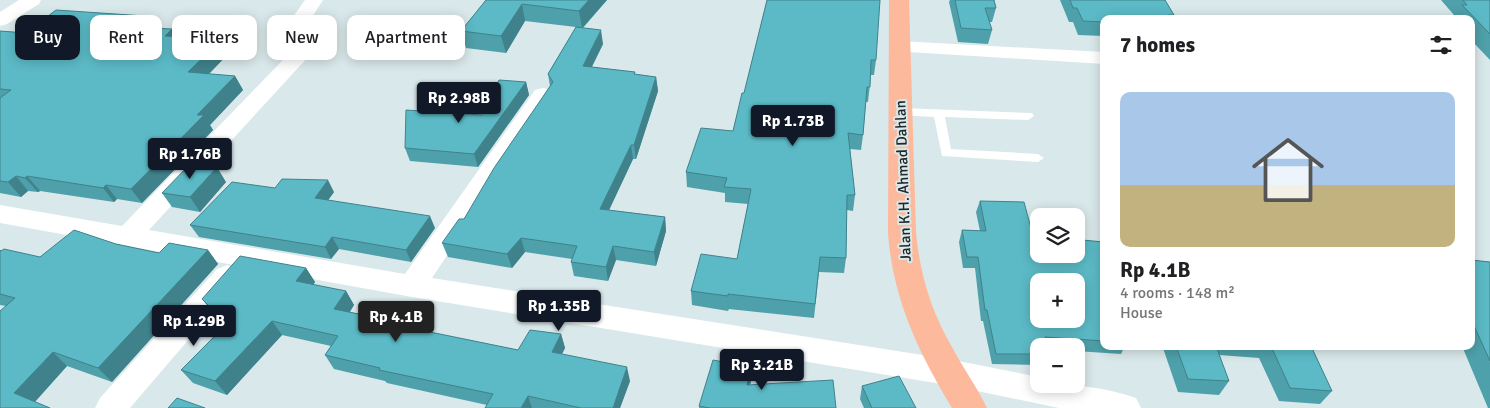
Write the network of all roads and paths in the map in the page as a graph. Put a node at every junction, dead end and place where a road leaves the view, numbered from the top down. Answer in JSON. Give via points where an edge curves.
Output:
{"nodes":[{"id":1,"x":32,"y":0,"type":"edge"},
{"id":2,"x":314,"y":0,"type":"edge"},
{"id":3,"x":898,"y":0,"type":"edge"},
{"id":4,"x":0,"y":20,"type":"edge"},
{"id":5,"x":899,"y":48,"type":"junction"},
{"id":6,"x":1100,"y":58,"type":"edge"},
{"id":7,"x":543,"y":95,"type":"edge"},
{"id":8,"x":901,"y":112,"type":"junction"},
{"id":9,"x":939,"y":113,"type":"junction"},
{"id":10,"x":1028,"y":116,"type":"dead end"},
{"id":11,"x":1038,"y":158,"type":"dead end"},
{"id":12,"x":0,"y":214,"type":"edge"},
{"id":13,"x":128,"y":237,"type":"junction"},
{"id":14,"x":244,"y":257,"type":"junction"},
{"id":15,"x":412,"y":286,"type":"junction"},
{"id":16,"x":948,"y":372,"type":"junction"},
{"id":17,"x":112,"y":408,"type":"edge"},
{"id":18,"x":970,"y":408,"type":"edge"},
{"id":19,"x":1125,"y":408,"type":"edge"}],
"edges":[{"from":1,"to":4,"type":"street"},
{"from":2,"to":13,"type":"street","via":[[300,24],[323,30]]},
{"from":3,"to":5,"type":"highway","name":"Jalan K.H. Ahmad Dahlan"},
{"from":5,"to":6,"type":"street"},
{"from":5,"to":8,"type":"highway","name":"Jalan K.H. Ahmad Dahlan"},
{"from":7,"to":15,"type":"street"},
{"from":8,"to":9,"type":"lane"},
{"from":8,"to":16,"type":"highway","name":"Jalan K.H. Ahmad Dahlan","via":[[905,264],[916,305]]},
{"from":9,"to":10,"type":"lane"},
{"from":9,"to":11,"type":"lane","via":[[946,153]]},
{"from":12,"to":13,"type":"street"},
{"from":13,"to":14,"type":"street"},
{"from":14,"to":15,"type":"street"},
{"from":14,"to":17,"type":"street"},
{"from":15,"to":16,"type":"street"},
{"from":16,"to":18,"type":"highway","name":"Jalan K.H. Ahmad Dahlan"},
{"from":16,"to":19,"type":"street"}]}
